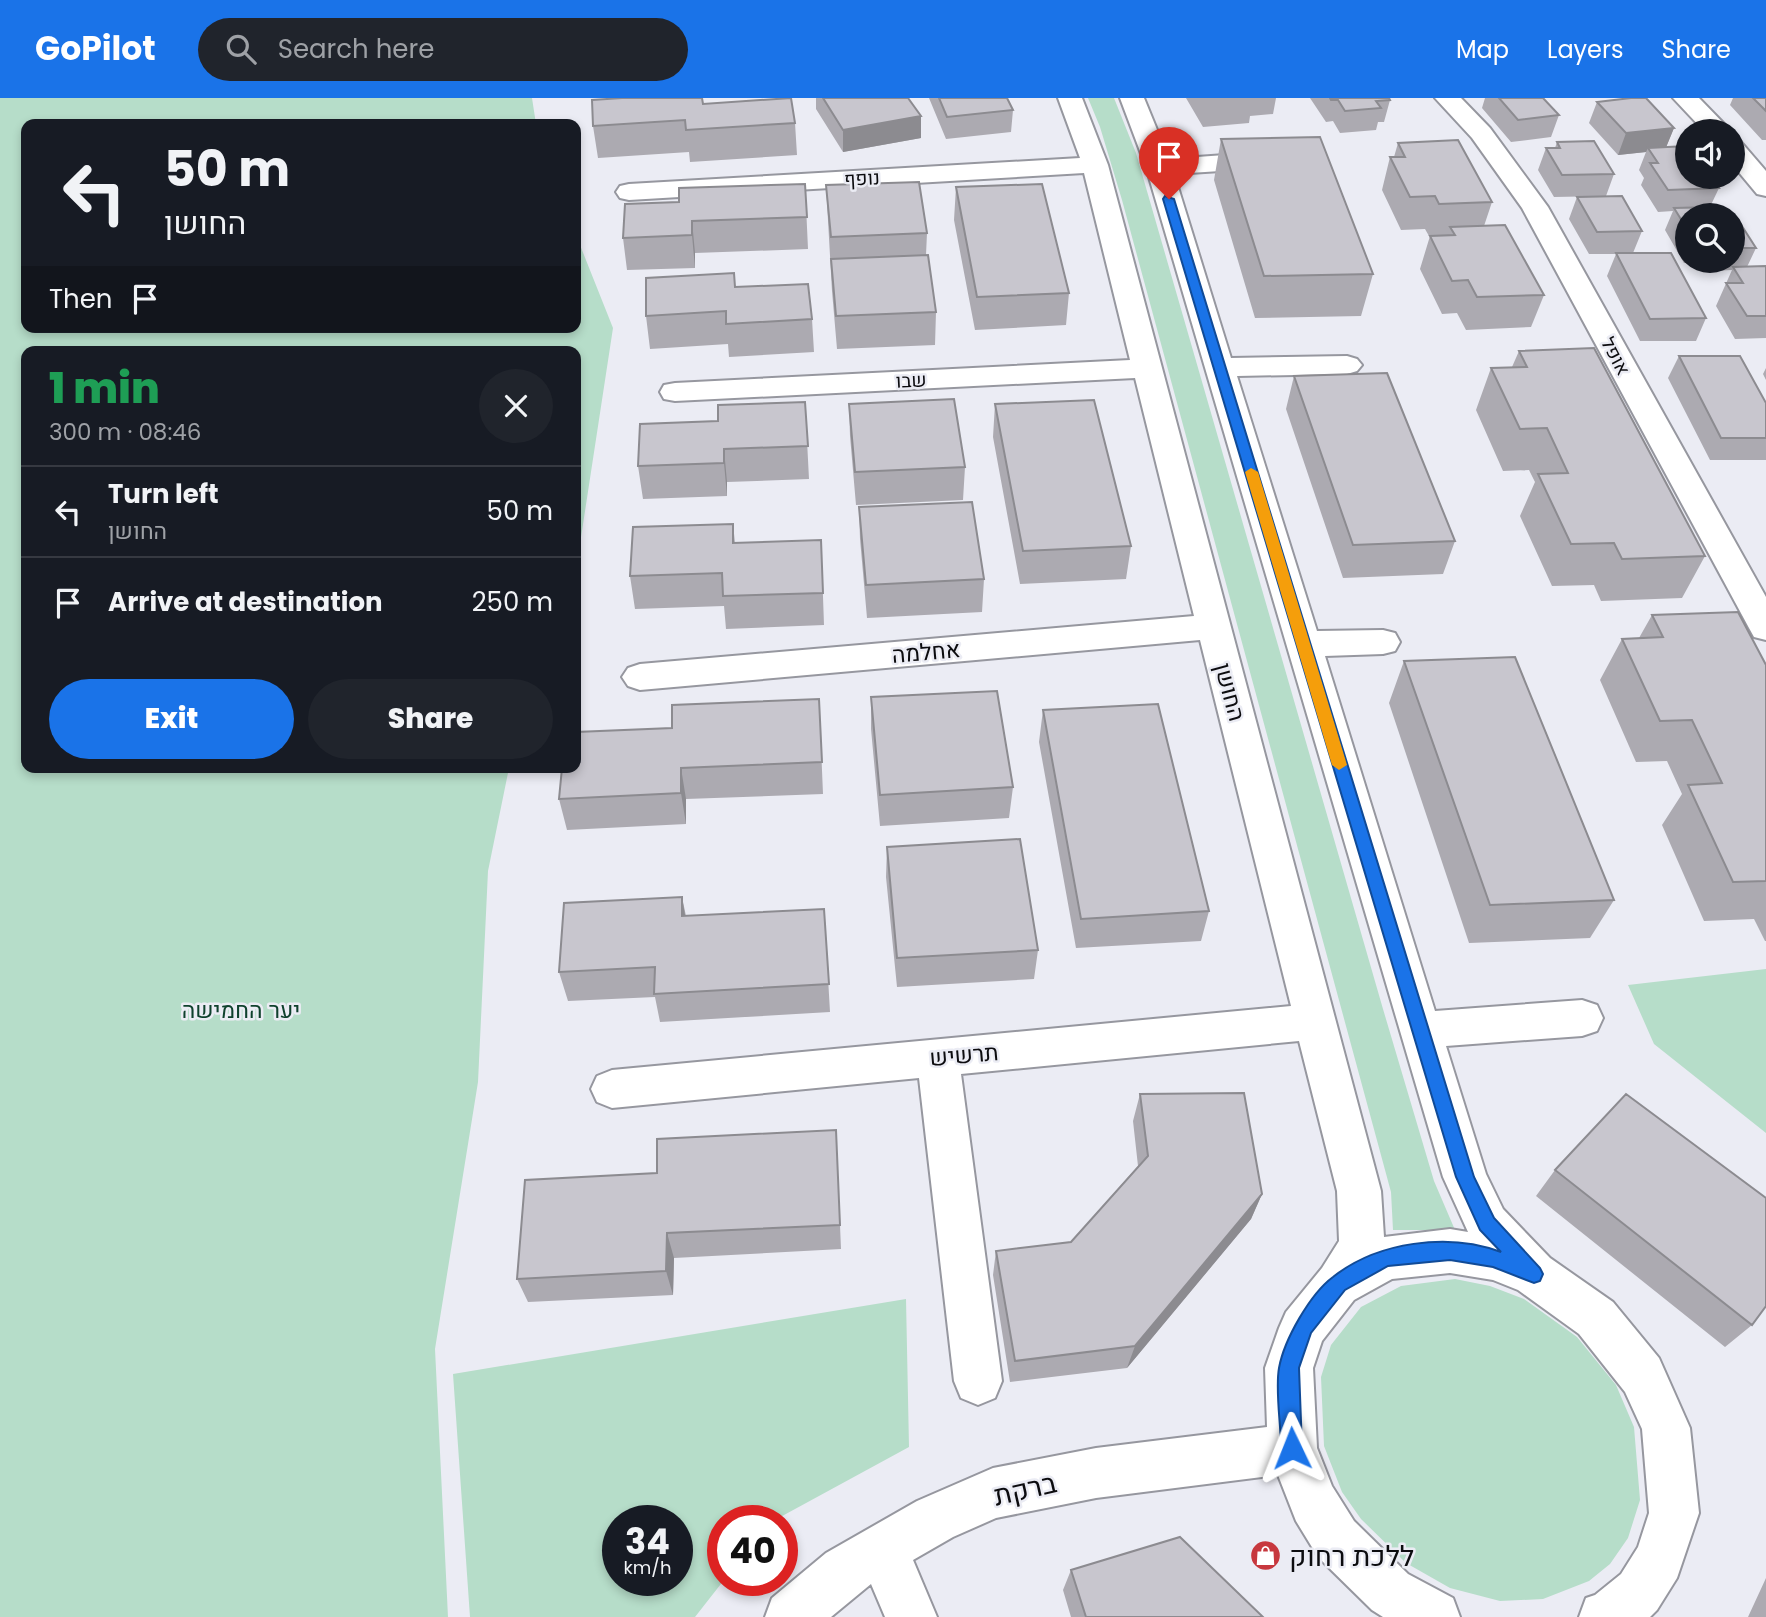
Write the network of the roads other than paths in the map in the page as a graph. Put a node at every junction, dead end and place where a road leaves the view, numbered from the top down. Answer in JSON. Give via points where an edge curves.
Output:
{"nodes":[{"id":1,"x":1070,"y":98,"type":"edge"},
{"id":2,"x":1132,"y":98,"type":"edge"},
{"id":3,"x":1447,"y":98,"type":"edge"},
{"id":4,"x":1685,"y":98,"type":"edge"},
{"id":5,"x":1706,"y":119,"type":"edge"},
{"id":6,"x":1269,"y":160,"type":"edge"},
{"id":7,"x":1745,"y":163,"type":"edge"},
{"id":8,"x":1095,"y":165,"type":"junction"},
{"id":9,"x":1159,"y":167,"type":"junction"},
{"id":10,"x":1766,"y":188,"type":"edge"},
{"id":11,"x":629,"y":192,"type":"dead end"},
{"id":12,"x":1347,"y":365,"type":"dead end"},
{"id":13,"x":1220,"y":367,"type":"junction"},
{"id":14,"x":1147,"y":368,"type":"junction"},
{"id":15,"x":675,"y":391,"type":"dead end"},
{"id":16,"x":1213,"y":627,"type":"junction"},
{"id":17,"x":1766,"y":628,"type":"edge"},
{"id":18,"x":1383,"y":642,"type":"dead end"},
{"id":19,"x":1303,"y":645,"type":"junction"},
{"id":20,"x":640,"y":677,"type":"dead end"},
{"id":21,"x":1583,"y":1018,"type":"dead end"},
{"id":22,"x":1316,"y":1021,"type":"junction"},
{"id":23,"x":1420,"y":1030,"type":"junction"},
{"id":24,"x":937,"y":1057,"type":"junction"},
{"id":25,"x":612,"y":1089,"type":"dead end"},
{"id":26,"x":1534,"y":1274,"type":"junction"},
{"id":27,"x":1338,"y":1284,"type":"junction"},
{"id":28,"x":978,"y":1381,"type":"dead end"},
{"id":29,"x":1292,"y":1448,"type":"junction"},
{"id":30,"x":882,"y":1549,"type":"junction"},
{"id":31,"x":791,"y":1617,"type":"edge"},
{"id":32,"x":911,"y":1617,"type":"edge"},
{"id":33,"x":1434,"y":1617,"type":"edge"},
{"id":34,"x":1605,"y":1617,"type":"edge"}],
"edges":[{"from":1,"to":8,"type":"street","name":"החושן"},
{"from":2,"to":9,"type":"street"},
{"from":3,"to":17,"type":"street","name":"אופל","via":[[1481,133],[1535,207]]},
{"from":4,"to":5,"type":"street"},
{"from":6,"to":9,"type":"street"},
{"from":7,"to":10,"type":"street"},
{"from":8,"to":11,"type":"street","name":"נופף"},
{"from":8,"to":14,"type":"street","name":"החושן"},
{"from":9,"to":13,"type":"street"},
{"from":12,"to":13,"type":"street"},
{"from":13,"to":19,"type":"street"},
{"from":14,"to":15,"type":"street","name":"שבו"},
{"from":14,"to":16,"type":"street","name":"החושן"},
{"from":16,"to":20,"type":"street","name":"אחלמה"},
{"from":16,"to":22,"type":"street","name":"החושן"},
{"from":18,"to":19,"type":"street"},
{"from":19,"to":23,"type":"street"},
{"from":21,"to":23,"type":"street"},
{"from":22,"to":24,"type":"street","name":"תרשיש"},
{"from":22,"to":27,"type":"street","name":"החושן","via":[[1359,1191],[1362,1245]]},
{"from":23,"to":26,"type":"street","via":[[1465,1177],[1487,1224]]},
{"from":24,"to":25,"type":"street","name":"תרשיש"},
{"from":24,"to":28,"type":"street"},
{"from":26,"to":27,"type":"street","via":[[1493,1258],[1450,1251],[1386,1258]]},
{"from":26,"to":34,"type":"street","via":[[1596,1318],[1642,1375],[1666,1428],[1674,1513],[1659,1560],[1639,1592]]},
{"from":27,"to":29,"type":"street","name":"החושן","via":[[1303,1328],[1289,1368]]},
{"from":29,"to":30,"type":"street","name":"ברקת","via":[[993,1493]]},
{"from":29,"to":33,"type":"street","name":"החושן","via":[[1314,1503],[1336,1539],[1390,1592]]},
{"from":30,"to":31,"type":"street","name":"ברקת","via":[[844,1572]]},
{"from":30,"to":32,"type":"street"}]}
